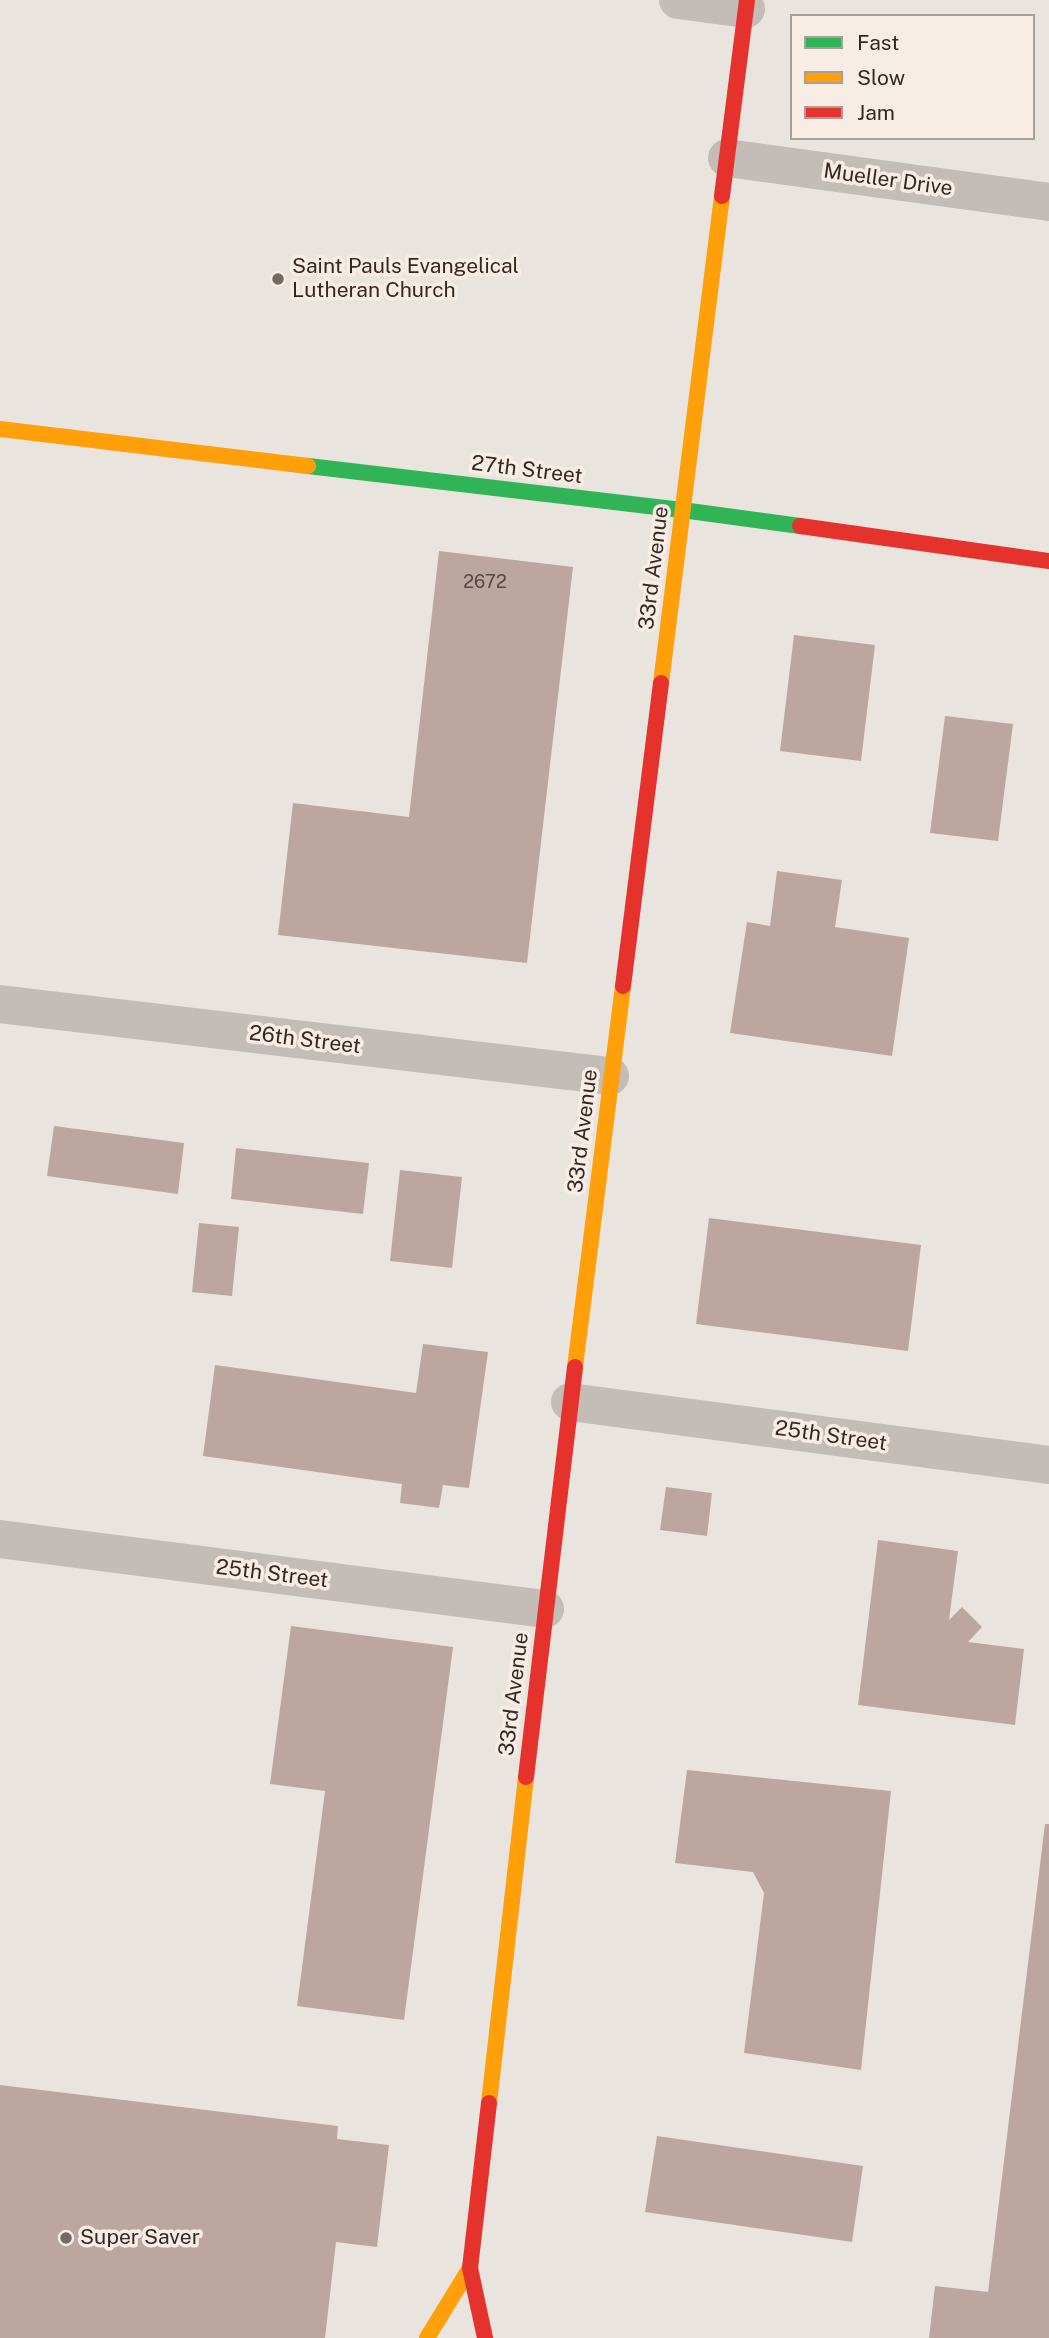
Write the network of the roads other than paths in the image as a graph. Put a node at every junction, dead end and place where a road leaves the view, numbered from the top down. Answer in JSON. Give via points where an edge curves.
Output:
{"nodes":[{"id":1,"x":678,"y":0,"type":"edge"},
{"id":2,"x":747,"y":4,"type":"edge"},
{"id":3,"x":727,"y":158,"type":"junction"},
{"id":4,"x":1049,"y":202,"type":"edge"},
{"id":5,"x":0,"y":429,"type":"edge"},
{"id":6,"x":682,"y":510,"type":"junction"},
{"id":7,"x":1049,"y":561,"type":"edge"},
{"id":8,"x":0,"y":1004,"type":"edge"},
{"id":9,"x":610,"y":1076,"type":"junction"},
{"id":10,"x":570,"y":1402,"type":"junction"},
{"id":11,"x":1049,"y":1465,"type":"edge"},
{"id":12,"x":0,"y":1539,"type":"edge"},
{"id":13,"x":545,"y":1609,"type":"junction"},
{"id":14,"x":470,"y":2268,"type":"junction"},
{"id":15,"x":427,"y":2338,"type":"edge"},
{"id":16,"x":485,"y":2338,"type":"edge"}],
"edges":[{"from":1,"to":2,"type":"street"},
{"from":2,"to":3,"type":"main road","name":"33rd Avenue"},
{"from":3,"to":4,"type":"street","name":"Mueller Drive"},
{"from":3,"to":6,"type":"main road","name":"33rd Avenue"},
{"from":5,"to":6,"type":"main road","name":"27th Street"},
{"from":6,"to":7,"type":"main road","name":"27th Street"},
{"from":6,"to":9,"type":"main road","name":"33rd Avenue"},
{"from":8,"to":9,"type":"street","name":"26th Street"},
{"from":9,"to":10,"type":"main road","name":"33rd Avenue"},
{"from":10,"to":11,"type":"street","name":"25th Street"},
{"from":10,"to":13,"type":"main road","name":"33rd Avenue"},
{"from":12,"to":13,"type":"street","name":"25th Street"},
{"from":13,"to":14,"type":"main road","name":"33rd Avenue"},
{"from":14,"to":15,"type":"main road","name":"33rd Avenue"},
{"from":14,"to":16,"type":"main road","name":"33rd Avenue"}]}
